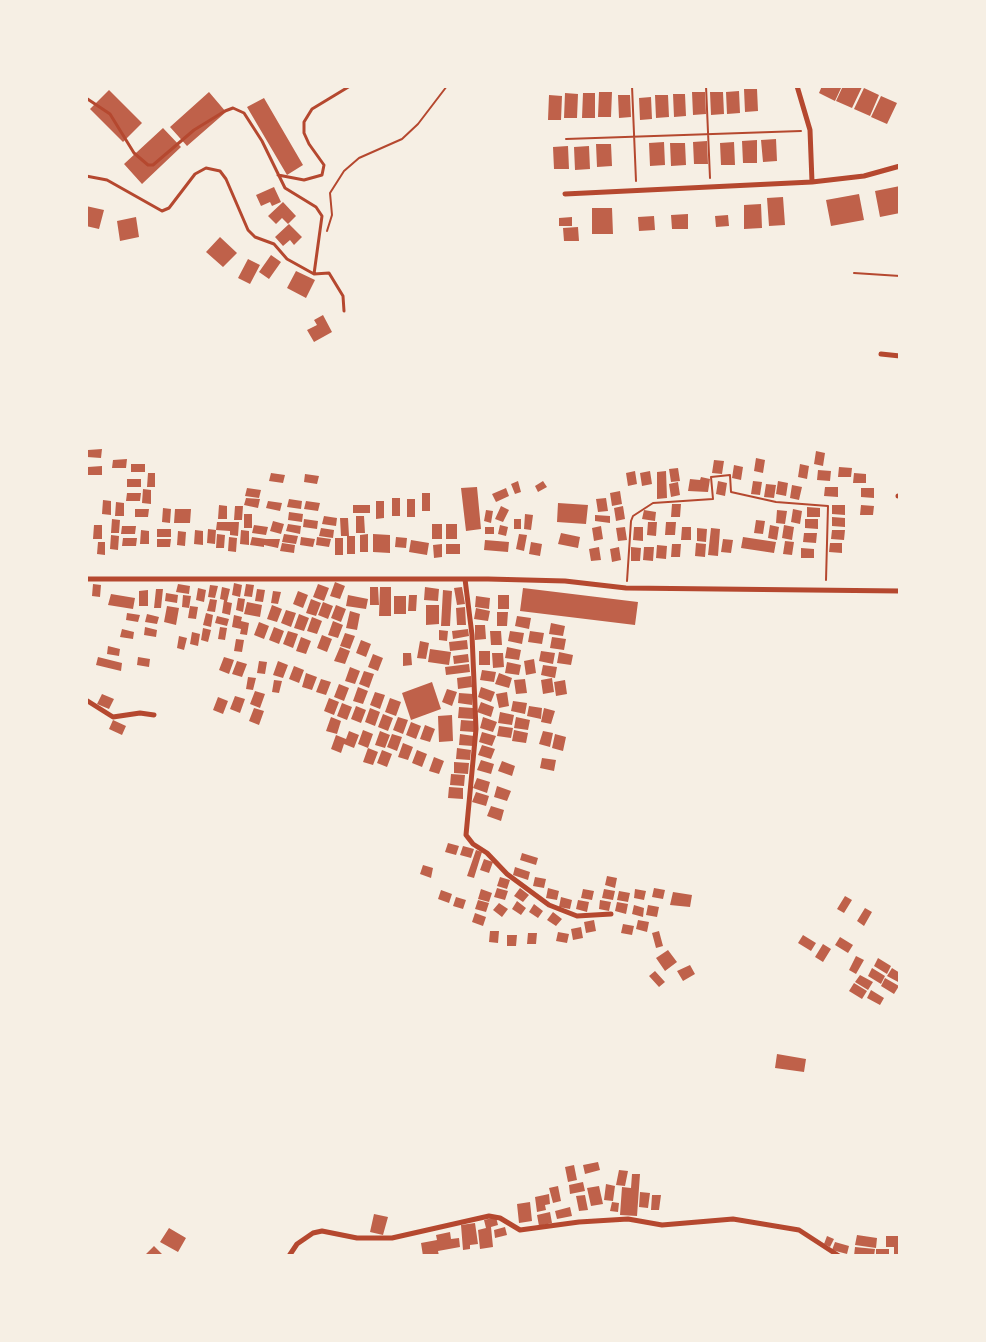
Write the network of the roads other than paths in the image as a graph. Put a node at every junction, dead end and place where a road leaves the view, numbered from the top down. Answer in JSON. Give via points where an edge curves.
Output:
{"nodes":[{"id":1,"x":350,"y":86,"type":"edge"},
{"id":2,"x":797,"y":86,"type":"edge"},
{"id":3,"x":86,"y":98,"type":"edge"},
{"id":4,"x":900,"y":166,"type":"edge"},
{"id":5,"x":278,"y":175,"type":"junction"},
{"id":6,"x":86,"y":176,"type":"edge"},
{"id":7,"x":812,"y":182,"type":"junction"},
{"id":8,"x":565,"y":194,"type":"dead end"},
{"id":9,"x":314,"y":274,"type":"junction"},
{"id":10,"x":344,"y":311,"type":"dead end"},
{"id":11,"x":881,"y":354,"type":"dead end"},
{"id":12,"x":900,"y":356,"type":"edge"},
{"id":13,"x":86,"y":579,"type":"edge"},
{"id":14,"x":465,"y":579,"type":"junction"},
{"id":15,"x":900,"y":591,"type":"edge"},
{"id":16,"x":86,"y":700,"type":"edge"},
{"id":17,"x":154,"y":715,"type":"dead end"},
{"id":18,"x":611,"y":914,"type":"dead end"},
{"id":19,"x":289,"y":1256,"type":"edge"},
{"id":20,"x":839,"y":1256,"type":"edge"}],
"edges":[{"from":1,"to":5,"type":"lane","via":[[312,109],[304,122],[304,133],[324,165],[322,175],[304,180]]},
{"from":2,"to":7,"type":"street","via":[[810,130]]},
{"from":3,"to":5,"type":"lane","via":[[110,114],[134,153],[148,165],[194,130],[237,109],[251,120]]},
{"from":4,"to":7,"type":"street"},
{"from":5,"to":9,"type":"lane","via":[[288,192],[323,219]]},
{"from":6,"to":9,"type":"lane","via":[[107,180],[162,211],[195,174],[215,169],[226,179],[248,230]]},
{"from":7,"to":8,"type":"street"},
{"from":9,"to":10,"type":"lane","via":[[329,273],[343,296]]},
{"from":11,"to":12,"type":"street"},
{"from":13,"to":14,"type":"street"},
{"from":14,"to":15,"type":"street","via":[[626,588]]},
{"from":14,"to":18,"type":"street","via":[[476,729],[466,835],[549,905],[577,916]]},
{"from":16,"to":17,"type":"street","via":[[113,717]]},
{"from":19,"to":20,"type":"street","via":[[297,1244],[322,1231],[392,1238],[489,1216],[520,1230],[628,1219],[662,1225],[733,1219],[799,1230]]}]}
